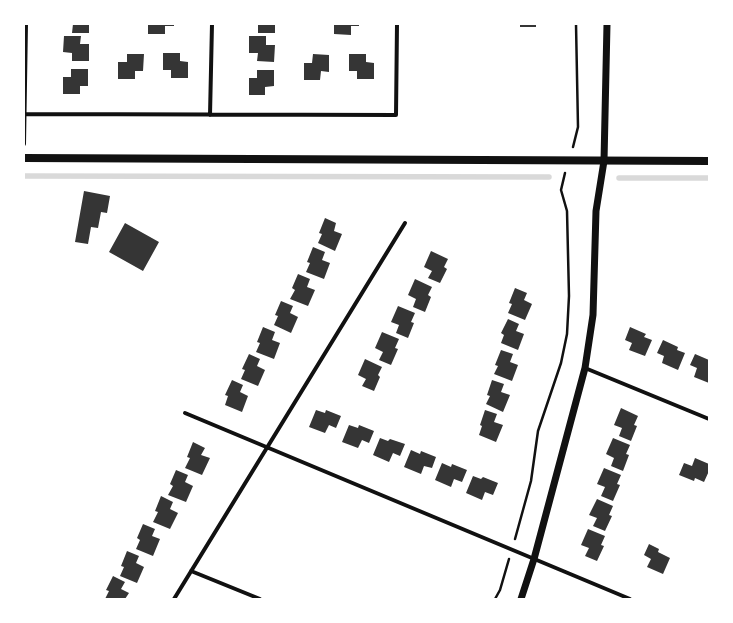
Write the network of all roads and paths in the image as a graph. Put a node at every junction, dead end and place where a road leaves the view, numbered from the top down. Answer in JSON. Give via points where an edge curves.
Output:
{"nodes":[{"id":1,"x":26,"y":24,"type":"edge"},
{"id":2,"x":212,"y":24,"type":"edge"},
{"id":3,"x":397,"y":24,"type":"edge"},
{"id":4,"x":576,"y":24,"type":"edge"},
{"id":5,"x":607,"y":24,"type":"edge"},
{"id":6,"x":24,"y":114,"type":"edge"},
{"id":7,"x":210,"y":114,"type":"junction"},
{"id":8,"x":24,"y":144,"type":"edge"},
{"id":9,"x":24,"y":158,"type":"edge"},
{"id":10,"x":568,"y":161,"type":"junction"},
{"id":11,"x":604,"y":161,"type":"junction"},
{"id":12,"x":709,"y":161,"type":"edge"},
{"id":13,"x":405,"y":222,"type":"dead end"},
{"id":14,"x":585,"y":368,"type":"junction"},
{"id":15,"x":185,"y":413,"type":"dead end"},
{"id":16,"x":709,"y":419,"type":"edge"},
{"id":17,"x":267,"y":447,"type":"junction"},
{"id":18,"x":512,"y":550,"type":"junction"},
{"id":19,"x":534,"y":559,"type":"junction"},
{"id":20,"x":191,"y":571,"type":"junction"},
{"id":21,"x":174,"y":599,"type":"edge"},
{"id":22,"x":260,"y":599,"type":"edge"},
{"id":23,"x":495,"y":599,"type":"edge"},
{"id":24,"x":521,"y":599,"type":"edge"},
{"id":25,"x":630,"y":599,"type":"edge"}],
"edges":[{"from":1,"to":6,"type":"street"},
{"from":2,"to":7,"type":"street"},
{"from":3,"to":7,"type":"street","via":[[396,115]]},
{"from":4,"to":10,"type":"path","via":[[578,127]]},
{"from":5,"to":11,"type":"street"},
{"from":6,"to":7,"type":"street"},
{"from":6,"to":8,"type":"street"},
{"from":9,"to":10,"type":"main road"},
{"from":10,"to":11,"type":"main road"},
{"from":10,"to":18,"type":"path","via":[[561,190],[566,211],[569,296],[567,334],[538,431],[532,481]]},
{"from":11,"to":12,"type":"main road"},
{"from":11,"to":14,"type":"street","via":[[596,211],[593,315]]},
{"from":13,"to":17,"type":"street"},
{"from":14,"to":16,"type":"street"},
{"from":14,"to":19,"type":"street"},
{"from":15,"to":17,"type":"street"},
{"from":17,"to":18,"type":"street"},
{"from":17,"to":20,"type":"street"},
{"from":18,"to":19,"type":"street"},
{"from":18,"to":23,"type":"path"},
{"from":19,"to":24,"type":"street"},
{"from":19,"to":25,"type":"street"},
{"from":20,"to":21,"type":"street"},
{"from":20,"to":22,"type":"street"}]}
